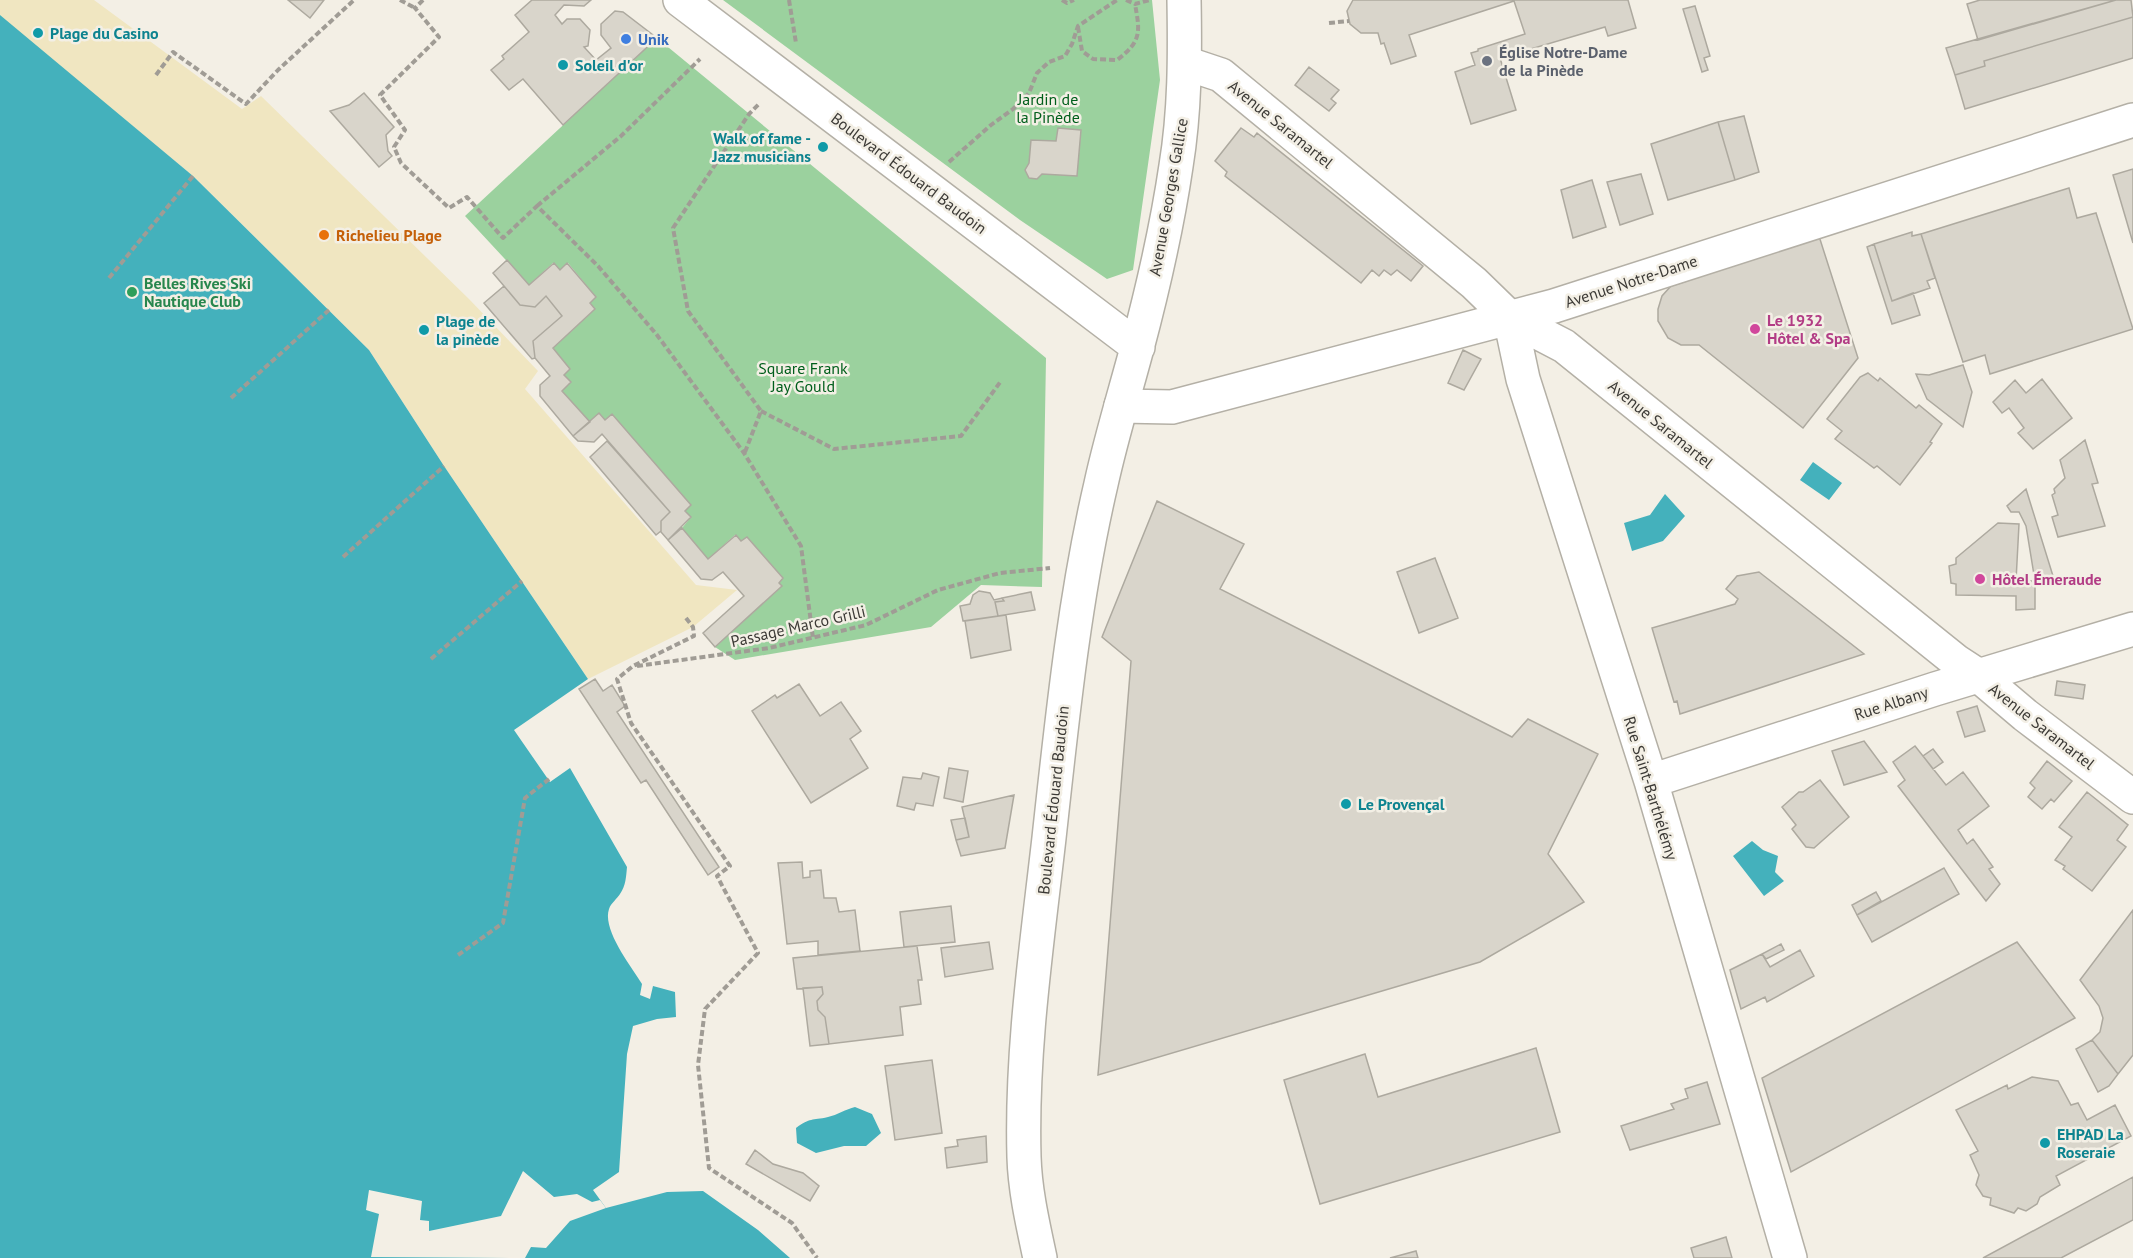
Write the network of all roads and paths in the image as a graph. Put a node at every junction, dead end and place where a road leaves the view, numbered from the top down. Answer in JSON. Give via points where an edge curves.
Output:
{"nodes":[{"id":1,"x":354,"y":0,"type":"edge"},
{"id":2,"x":400,"y":0,"type":"edge"},
{"id":3,"x":423,"y":0,"type":"edge"},
{"id":4,"x":680,"y":0,"type":"edge"},
{"id":5,"x":789,"y":0,"type":"edge"},
{"id":6,"x":1062,"y":0,"type":"edge"},
{"id":7,"x":1074,"y":0,"type":"edge"},
{"id":8,"x":1117,"y":0,"type":"edge"},
{"id":9,"x":1126,"y":0,"type":"edge"},
{"id":10,"x":1150,"y":0,"type":"edge"},
{"id":11,"x":1184,"y":0,"type":"edge"},
{"id":12,"x":1135,"y":4,"type":"junction"},
{"id":13,"x":415,"y":8,"type":"junction"},
{"id":14,"x":1349,"y":21,"type":"dead end"},
{"id":15,"x":1329,"y":22,"type":"dead end"},
{"id":16,"x":1078,"y":26,"type":"junction"},
{"id":17,"x":796,"y":45,"type":"dead end"},
{"id":18,"x":706,"y":52,"type":"dead end"},
{"id":19,"x":1185,"y":63,"type":"junction"},
{"id":20,"x":156,"y":75,"type":"dead end"},
{"id":21,"x":763,"y":99,"type":"dead end"},
{"id":22,"x":2133,"y":120,"type":"edge"},
{"id":23,"x":945,"y":165,"type":"dead end"},
{"id":24,"x":193,"y":176,"type":"dead end"},
{"id":25,"x":537,"y":206,"type":"junction"},
{"id":26,"x":109,"y":278,"type":"dead end"},
{"id":27,"x":1153,"y":286,"type":"joint"},
{"id":28,"x":329,"y":310,"type":"dead end"},
{"id":29,"x":1510,"y":318,"type":"junction"},
{"id":30,"x":1138,"y":347,"type":"junction"},
{"id":31,"x":1001,"y":381,"type":"dead end"},
{"id":32,"x":231,"y":398,"type":"dead end"},
{"id":33,"x":1121,"y":406,"type":"junction"},
{"id":34,"x":761,"y":411,"type":"junction"},
{"id":35,"x":744,"y":453,"type":"junction"},
{"id":36,"x":444,"y":466,"type":"dead end"},
{"id":37,"x":344,"y":557,"type":"dead end"},
{"id":38,"x":1060,"y":569,"type":"dead end"},
{"id":39,"x":522,"y":581,"type":"dead end"},
{"id":40,"x":686,"y":618,"type":"dead end"},
{"id":41,"x":2133,"y":629,"type":"edge"},
{"id":42,"x":813,"y":638,"type":"junction"},
{"id":43,"x":431,"y":659,"type":"dead end"},
{"id":44,"x":633,"y":666,"type":"junction"},
{"id":45,"x":1979,"y":676,"type":"junction"},
{"id":46,"x":549,"y":779,"type":"dead end"},
{"id":47,"x":1651,"y":781,"type":"junction"},
{"id":48,"x":2133,"y":797,"type":"edge"},
{"id":49,"x":458,"y":955,"type":"dead end"},
{"id":50,"x":817,"y":1258,"type":"edge"},
{"id":51,"x":1040,"y":1258,"type":"edge"},
{"id":52,"x":1790,"y":1258,"type":"edge"}],
"edges":[{"from":1,"to":20,"type":"path","via":[[246,104],[173,52]]},
{"from":2,"to":13,"type":"path"},
{"from":3,"to":13,"type":"path"},
{"from":4,"to":30,"type":"street","name":"Boulevard Édouard Baudoin"},
{"from":5,"to":17,"type":"path"},
{"from":6,"to":7,"type":"path"},
{"from":8,"to":16,"type":"path"},
{"from":9,"to":12,"type":"path"},
{"from":10,"to":12,"type":"path"},
{"from":11,"to":19,"type":"street","name":"Avenue Georges Gallice"},
{"from":12,"to":16,"type":"path","via":[[1140,32],[1131,49],[1117,60],[1093,59],[1082,51]]},
{"from":13,"to":25,"type":"path","via":[[439,37],[380,95],[405,130],[394,147],[401,163],[448,208],[467,197],[503,238]]},
{"from":14,"to":15,"type":"path"},
{"from":16,"to":23,"type":"path","via":[[1065,56],[1049,62],[1013,109]]},
{"from":18,"to":25,"type":"path","via":[[621,136]]},
{"from":19,"to":27,"type":"street","name":"Avenue Georges Gallice","via":[[1176,166]]},
{"from":19,"to":29,"type":"street","name":"Avenue Saramartel","via":[[1221,75],[1474,283]]},
{"from":21,"to":34,"type":"path","via":[[673,228],[688,311]]},
{"from":22,"to":29,"type":"street","name":"Avenue Notre-Dame"},
{"from":24,"to":26,"type":"path"},
{"from":25,"to":35,"type":"path","via":[[598,266],[657,335]]},
{"from":27,"to":30,"type":"street","name":"Boulevard Édouard Baudoin"},
{"from":28,"to":32,"type":"path"},
{"from":29,"to":33,"type":"street","name":"Avenue Notre-Dame","via":[[1172,406]]},
{"from":29,"to":45,"type":"street","name":"Avenue Saramartel","via":[[1564,346]]},
{"from":29,"to":47,"type":"street","name":"Rue Saint-Barthélémy","via":[[1523,379]]},
{"from":30,"to":33,"type":"street","name":"Boulevard Édouard Baudoin"},
{"from":31,"to":34,"type":"path","via":[[961,436],[834,449]]},
{"from":33,"to":51,"type":"street","name":"Boulevard Édouard Baudoin","via":[[1083,570],[1065,693],[1028,1029],[1024,1160]]},
{"from":34,"to":35,"type":"path"},
{"from":35,"to":42,"type":"path","via":[[801,546]]},
{"from":36,"to":37,"type":"path"},
{"from":38,"to":42,"type":"path","name":"Passage Marco Grilli","via":[[1042,567],[1000,573],[938,590],[866,626]]},
{"from":39,"to":43,"type":"path"},
{"from":40,"to":44,"type":"path","via":[[694,636]]},
{"from":41,"to":45,"type":"street","name":"Rue Albany"},
{"from":42,"to":44,"type":"path","name":"Passage Marco Grilli","via":[[769,648]]},
{"from":44,"to":50,"type":"path","via":[[617,679],[632,723],[730,866],[717,876],[758,953],[705,1010],[698,1065],[709,1168],[792,1223]]},
{"from":45,"to":47,"type":"street","name":"Rue Albany"},
{"from":45,"to":48,"type":"street","name":"Avenue Saramartel"},
{"from":46,"to":49,"type":"path","via":[[525,798],[503,923]]},
{"from":47,"to":52,"type":"street","name":"Rue Saint-Barthélémy"}]}
